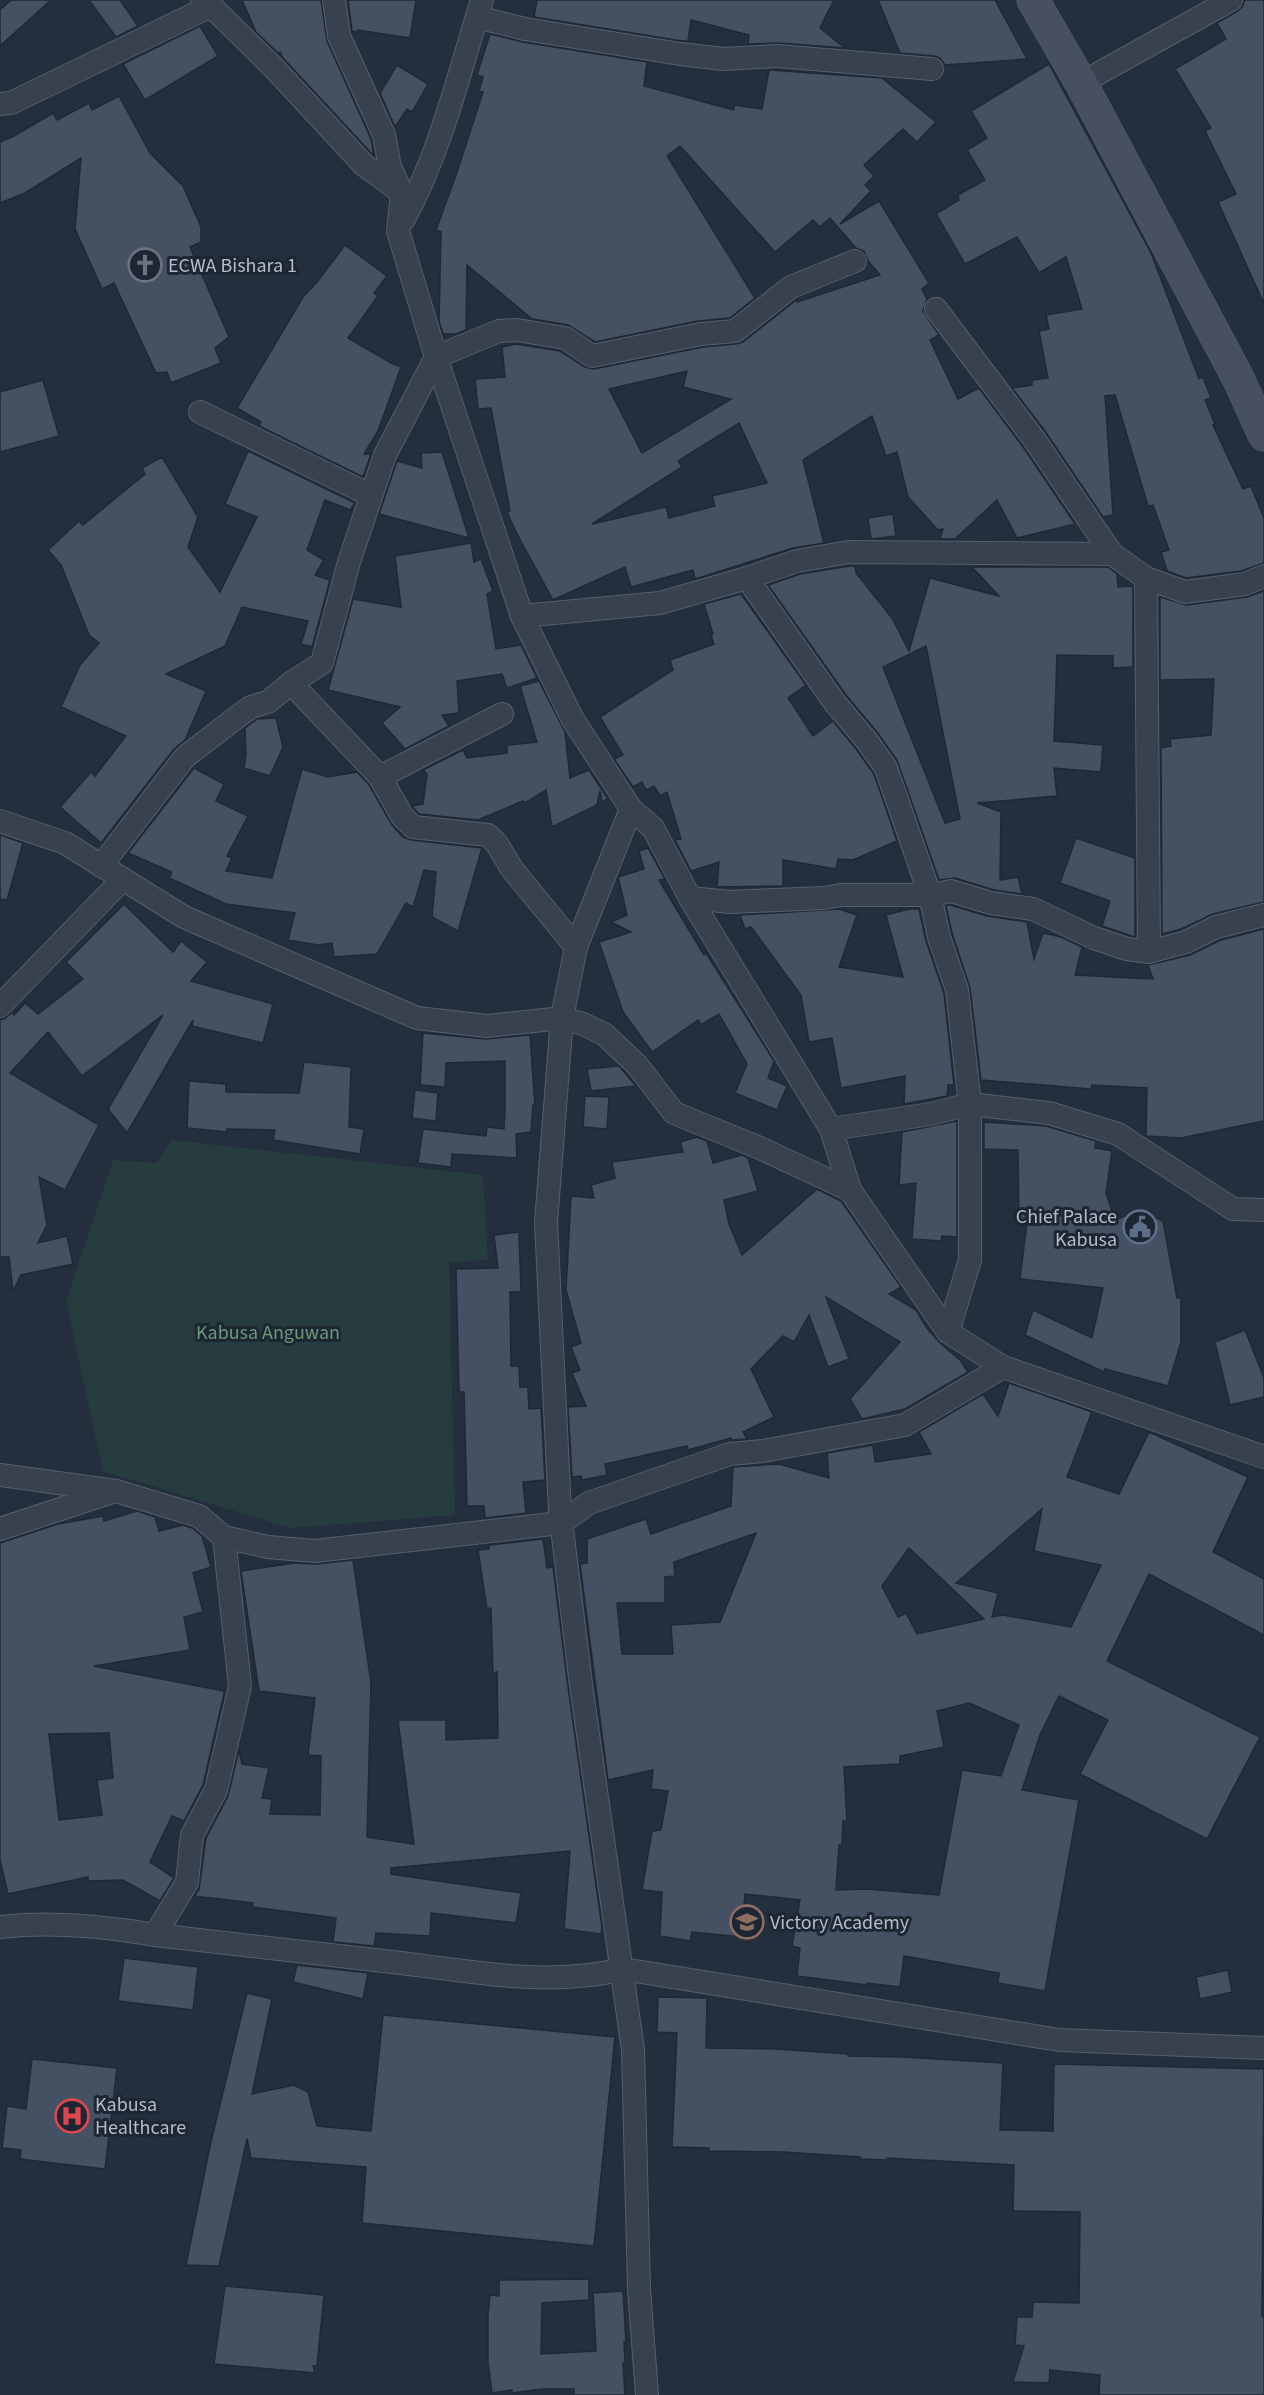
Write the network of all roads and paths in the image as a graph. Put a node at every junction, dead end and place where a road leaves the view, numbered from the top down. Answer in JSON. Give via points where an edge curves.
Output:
{"nodes":[{"id":1,"x":334,"y":0,"type":"edge"},
{"id":2,"x":1033,"y":0,"type":"edge"},
{"id":3,"x":1231,"y":0,"type":"edge"},
{"id":4,"x":206,"y":3,"type":"edge"},
{"id":5,"x":479,"y":8,"type":"edge"},
{"id":6,"x":932,"y":69,"type":"dead end"},
{"id":7,"x":1081,"y":83,"type":"junction"},
{"id":8,"x":0,"y":104,"type":"edge"},
{"id":9,"x":431,"y":160,"type":"junction"},
{"id":10,"x":390,"y":167,"type":"junction"},
{"id":11,"x":402,"y":194,"type":"junction"},
{"id":12,"x":398,"y":231,"type":"junction"},
{"id":13,"x":855,"y":261,"type":"dead end"},
{"id":14,"x":936,"y":309,"type":"dead end"},
{"id":15,"x":436,"y":357,"type":"junction"},
{"id":16,"x":200,"y":412,"type":"dead end"},
{"id":17,"x":1264,"y":435,"type":"edge"},
{"id":18,"x":370,"y":495,"type":"junction"},
{"id":19,"x":1112,"y":554,"type":"junction"},
{"id":20,"x":1264,"y":576,"type":"edge"},
{"id":21,"x":747,"y":578,"type":"junction"},
{"id":22,"x":1146,"y":578,"type":"junction"},
{"id":23,"x":522,"y":616,"type":"junction"},
{"id":24,"x":291,"y":683,"type":"junction"},
{"id":25,"x":502,"y":714,"type":"dead end"},
{"id":26,"x":380,"y":777,"type":"junction"},
{"id":27,"x":631,"y":808,"type":"junction"},
{"id":28,"x":0,"y":821,"type":"edge"},
{"id":29,"x":101,"y":866,"type":"junction"},
{"id":30,"x":123,"y":879,"type":"junction"},
{"id":31,"x":930,"y":895,"type":"junction"},
{"id":32,"x":690,"y":898,"type":"junction"},
{"id":33,"x":1264,"y":915,"type":"edge"},
{"id":34,"x":576,"y":947,"type":"junction"},
{"id":35,"x":1149,"y":952,"type":"junction"},
{"id":36,"x":0,"y":1006,"type":"edge"},
{"id":37,"x":562,"y":1018,"type":"junction"},
{"id":38,"x":970,"y":1104,"type":"junction"},
{"id":39,"x":831,"y":1129,"type":"junction"},
{"id":40,"x":850,"y":1190,"type":"junction"},
{"id":41,"x":1264,"y":1210,"type":"edge"},
{"id":42,"x":948,"y":1332,"type":"junction"},
{"id":43,"x":1003,"y":1367,"type":"junction"},
{"id":44,"x":1264,"y":1457,"type":"edge"},
{"id":45,"x":0,"y":1475,"type":"edge"},
{"id":46,"x":116,"y":1491,"type":"junction"},
{"id":47,"x":561,"y":1523,"type":"junction"},
{"id":48,"x":0,"y":1529,"type":"edge"},
{"id":49,"x":224,"y":1537,"type":"junction"},
{"id":50,"x":0,"y":1927,"type":"edge"},
{"id":51,"x":155,"y":1935,"type":"junction"},
{"id":52,"x":623,"y":1969,"type":"junction"},
{"id":53,"x":1264,"y":2048,"type":"edge"},
{"id":54,"x":647,"y":2395,"type":"edge"}],
"edges":[{"from":1,"to":10,"type":"street","via":[[339,36],[384,135]]},
{"from":2,"to":7,"type":"street"},
{"from":3,"to":7,"type":"street"},
{"from":4,"to":8,"type":"street","via":[[11,102]]},
{"from":4,"to":11,"type":"street","via":[[274,68],[364,165]]},
{"from":5,"to":6,"type":"street","via":[[525,30],[680,54],[724,59],[778,56]]},
{"from":5,"to":9,"type":"street"},
{"from":7,"to":17,"type":"street","via":[[1237,376]]},
{"from":9,"to":10,"type":"street"},
{"from":9,"to":12,"type":"street"},
{"from":10,"to":11,"type":"street"},
{"from":11,"to":12,"type":"street"},
{"from":12,"to":15,"type":"street"},
{"from":13,"to":15,"type":"street","via":[[791,287],[735,332],[701,334],[592,356],[565,338],[508,330]]},
{"from":14,"to":19,"type":"street","via":[[1034,439]]},
{"from":15,"to":18,"type":"street","via":[[384,455]]},
{"from":15,"to":23,"type":"street"},
{"from":16,"to":18,"type":"street"},
{"from":18,"to":24,"type":"street","via":[[322,663]]},
{"from":19,"to":21,"type":"street","via":[[849,552],[797,561]]},
{"from":19,"to":22,"type":"street"},
{"from":20,"to":22,"type":"street","via":[[1245,584],[1185,592]]},
{"from":21,"to":23,"type":"street","via":[[660,603]]},
{"from":21,"to":31,"type":"street","via":[[886,768]]},
{"from":22,"to":35,"type":"street"},
{"from":23,"to":27,"type":"street","via":[[572,718]]},
{"from":24,"to":26,"type":"street"},
{"from":24,"to":29,"type":"street","via":[[268,702],[251,707],[185,757]]},
{"from":25,"to":26,"type":"street"},
{"from":26,"to":34,"type":"street","via":[[402,816],[413,827],[488,835]]},
{"from":27,"to":32,"type":"street","via":[[653,828]]},
{"from":27,"to":34,"type":"street"},
{"from":28,"to":29,"type":"street","via":[[64,843]]},
{"from":29,"to":30,"type":"street"},
{"from":30,"to":36,"type":"street"},
{"from":30,"to":37,"type":"street","via":[[184,917],[417,1018],[487,1026]]},
{"from":31,"to":32,"type":"street","via":[[841,895],[730,902]]},
{"from":31,"to":35,"type":"street","via":[[951,891],[991,903],[1033,909],[1094,938]]},
{"from":31,"to":38,"type":"street","via":[[957,990]]},
{"from":32,"to":39,"type":"street"},
{"from":33,"to":35,"type":"street","via":[[1216,927],[1186,942]]},
{"from":34,"to":37,"type":"street"},
{"from":37,"to":40,"type":"street","via":[[604,1034],[637,1065],[674,1113]]},
{"from":37,"to":47,"type":"street","via":[[546,1222]]},
{"from":38,"to":39,"type":"street"},
{"from":38,"to":41,"type":"street","via":[[1049,1113],[1118,1134],[1233,1209]]},
{"from":38,"to":42,"type":"street","via":[[970,1260]]},
{"from":39,"to":40,"type":"street"},
{"from":40,"to":42,"type":"street"},
{"from":42,"to":43,"type":"street"},
{"from":43,"to":44,"type":"street"},
{"from":43,"to":47,"type":"street","via":[[905,1425],[730,1454],[589,1503]]},
{"from":45,"to":46,"type":"street"},
{"from":46,"to":48,"type":"street"},
{"from":46,"to":49,"type":"street","via":[[199,1516]]},
{"from":47,"to":49,"type":"street","via":[[315,1551],[268,1547]]},
{"from":47,"to":52,"type":"street"},
{"from":49,"to":51,"type":"street","via":[[240,1686],[216,1790],[192,1835],[188,1882]]},
{"from":50,"to":51,"type":"street","via":[[93,1926]]},
{"from":51,"to":52,"type":"street","via":[[491,1974],[559,1978]]},
{"from":52,"to":53,"type":"street","via":[[1059,2040]]},
{"from":52,"to":54,"type":"street","via":[[633,2050],[639,2289]]}]}
